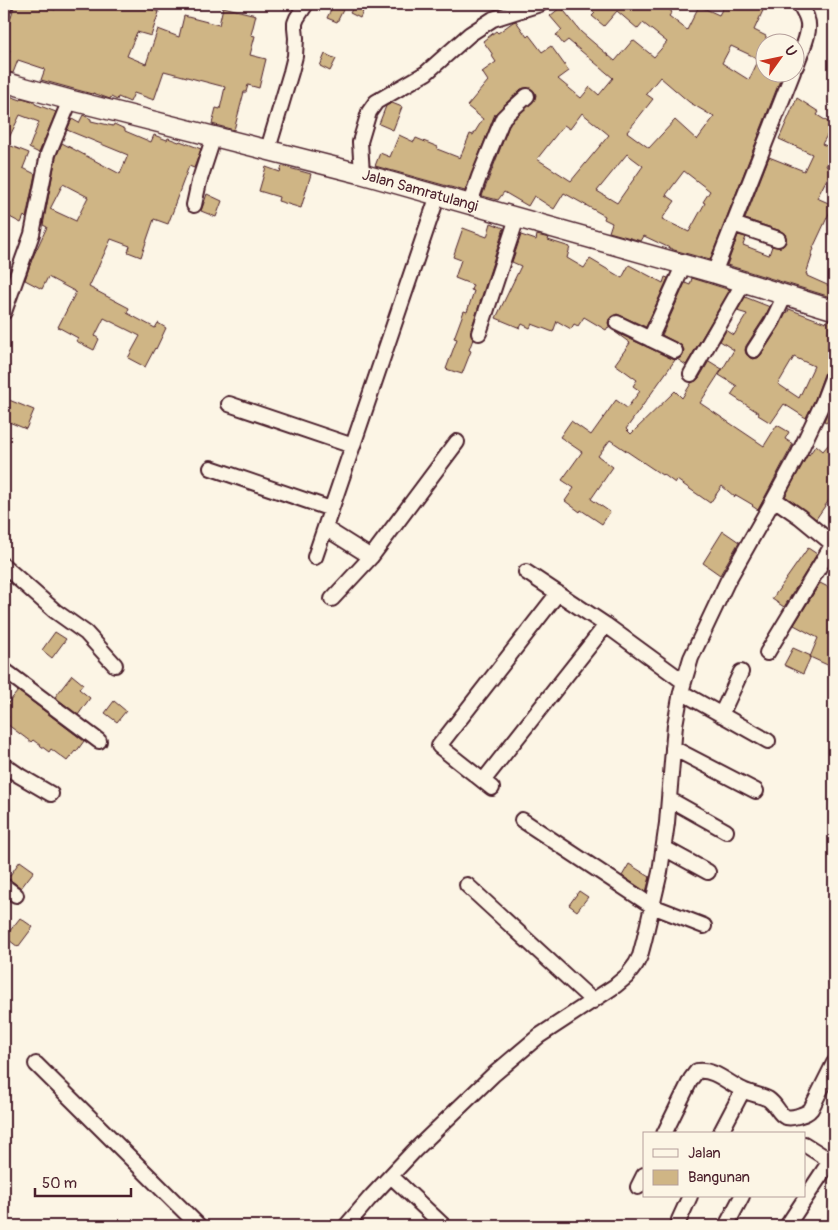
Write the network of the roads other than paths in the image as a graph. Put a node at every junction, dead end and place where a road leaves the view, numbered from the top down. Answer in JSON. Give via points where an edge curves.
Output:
{"nodes":[{"id":1,"x":306,"y":4,"type":"edge"},
{"id":2,"x":540,"y":4,"type":"edge"},
{"id":3,"x":800,"y":4,"type":"edge"},
{"id":4,"x":806,"y":40,"type":"edge"},
{"id":5,"x":4,"y":82,"type":"edge"},
{"id":6,"x":789,"y":82,"type":"edge"},
{"id":7,"x":527,"y":96,"type":"dead end"},
{"id":8,"x":70,"y":100,"type":"junction"},
{"id":9,"x":214,"y":136,"type":"junction"},
{"id":10,"x":268,"y":149,"type":"junction"},
{"id":11,"x":362,"y":174,"type":"junction"},
{"id":12,"x":438,"y":194,"type":"junction"},
{"id":13,"x":470,"y":203,"type":"junction"},
{"id":14,"x":194,"y":206,"type":"dead end"},
{"id":15,"x":517,"y":218,"type":"junction"},
{"id":16,"x":733,"y":224,"type":"junction"},
{"id":17,"x":778,"y":239,"type":"dead end"},
{"id":18,"x":684,"y":264,"type":"junction"},
{"id":19,"x":714,"y":273,"type":"junction"},
{"id":20,"x":744,"y":282,"type":"junction"},
{"id":21,"x":785,"y":295,"type":"junction"},
{"id":22,"x":834,"y":310,"type":"edge"},
{"id":23,"x":4,"y":312,"type":"edge"},
{"id":24,"x":617,"y":323,"type":"dead end"},
{"id":25,"x":479,"y":333,"type":"dead end"},
{"id":26,"x":650,"y":339,"type":"junction"},
{"id":27,"x":675,"y":350,"type":"dead end"},
{"id":28,"x":754,"y":350,"type":"dead end"},
{"id":29,"x":834,"y":373,"type":"edge"},
{"id":30,"x":691,"y":374,"type":"dead end"},
{"id":31,"x":229,"y":404,"type":"dead end"},
{"id":32,"x":458,"y":442,"type":"dead end"},
{"id":33,"x":353,"y":446,"type":"junction"},
{"id":34,"x":211,"y":468,"type":"dead end"},
{"id":35,"x":774,"y":500,"type":"junction"},
{"id":36,"x":331,"y":509,"type":"junction"},
{"id":37,"x":324,"y":528,"type":"junction"},
{"id":38,"x":834,"y":545,"type":"edge"},
{"id":39,"x":315,"y":556,"type":"dead end"},
{"id":40,"x":371,"y":557,"type":"junction"},
{"id":41,"x":4,"y":566,"type":"edge"},
{"id":42,"x":526,"y":572,"type":"dead end"},
{"id":43,"x":558,"y":593,"type":"junction"},
{"id":44,"x":332,"y":599,"type":"dead end"},
{"id":45,"x":606,"y":625,"type":"junction"},
{"id":46,"x":767,"y":653,"type":"dead end"},
{"id":47,"x":115,"y":665,"type":"dead end"},
{"id":48,"x":4,"y":670,"type":"edge"},
{"id":49,"x":740,"y":672,"type":"dead end"},
{"id":50,"x":682,"y":687,"type":"junction"},
{"id":51,"x":722,"y":715,"type":"junction"},
{"id":52,"x":99,"y":741,"type":"dead end"},
{"id":53,"x":768,"y":741,"type":"dead end"},
{"id":54,"x":673,"y":748,"type":"junction"},
{"id":55,"x":4,"y":765,"type":"edge"},
{"id":56,"x":756,"y":791,"type":"dead end"},
{"id":57,"x":51,"y":794,"type":"dead end"},
{"id":58,"x":669,"y":799,"type":"junction"},
{"id":59,"x":522,"y":820,"type":"dead end"},
{"id":60,"x":726,"y":831,"type":"dead end"},
{"id":61,"x":664,"y":848,"type":"junction"},
{"id":62,"x":708,"y":872,"type":"dead end"},
{"id":63,"x":467,"y":885,"type":"dead end"},
{"id":64,"x":4,"y":886,"type":"edge"},
{"id":65,"x":16,"y":895,"type":"dead end"},
{"id":66,"x":652,"y":906,"type":"junction"},
{"id":67,"x":704,"y":926,"type":"dead end"},
{"id":68,"x":593,"y":1001,"type":"junction"},
{"id":69,"x":834,"y":1062,"type":"edge"},
{"id":70,"x":36,"y":1064,"type":"dead end"},
{"id":71,"x":743,"y":1090,"type":"junction"},
{"id":72,"x":665,"y":1132,"type":"edge"},
{"id":73,"x":721,"y":1132,"type":"edge"},
{"id":74,"x":806,"y":1145,"type":"edge"},
{"id":75,"x":832,"y":1162,"type":"edge"},
{"id":76,"x":390,"y":1176,"type":"junction"},
{"id":77,"x":689,"y":1198,"type":"edge"},
{"id":78,"x":741,"y":1198,"type":"edge"},
{"id":79,"x":679,"y":1220,"type":"dead end"},
{"id":80,"x":199,"y":1226,"type":"edge"},
{"id":81,"x":346,"y":1226,"type":"edge"},
{"id":82,"x":444,"y":1226,"type":"edge"},
{"id":83,"x":726,"y":1226,"type":"edge"},
{"id":84,"x":787,"y":1226,"type":"edge"}],
"edges":[{"from":1,"to":10,"type":"street","via":[[295,23],[295,56]]},
{"from":2,"to":11,"type":"street","via":[[493,19],[470,34],[426,73],[376,102],[369,112],[360,142]]},
{"from":3,"to":4,"type":"street","via":[[808,25]]},
{"from":5,"to":8,"type":"main road","name":"Jalan Samratulangi"},
{"from":6,"to":16,"type":"street"},
{"from":7,"to":13,"type":"street","via":[[503,118]]},
{"from":8,"to":9,"type":"main road","name":"Jalan Samratulangi"},
{"from":8,"to":23,"type":"street","via":[[48,154],[32,234]]},
{"from":9,"to":10,"type":"main road","name":"Jalan Samratulangi"},
{"from":9,"to":14,"type":"street"},
{"from":10,"to":11,"type":"main road","name":"Jalan Samratulangi"},
{"from":11,"to":12,"type":"main road","name":"Jalan Samratulangi"},
{"from":12,"to":13,"type":"main road","name":"Jalan Samratulangi"},
{"from":12,"to":33,"type":"street"},
{"from":13,"to":15,"type":"main road","name":"Jalan Samratulangi"},
{"from":15,"to":18,"type":"main road","name":"Jalan Samratulangi"},
{"from":15,"to":25,"type":"street"},
{"from":16,"to":17,"type":"street"},
{"from":16,"to":19,"type":"street"},
{"from":18,"to":19,"type":"main road","name":"Jalan Samratulangi"},
{"from":18,"to":26,"type":"street"},
{"from":19,"to":20,"type":"main road","name":"Jalan Samratulangi"},
{"from":20,"to":21,"type":"main road","name":"Jalan Samratulangi"},
{"from":20,"to":30,"type":"street"},
{"from":21,"to":22,"type":"main road","name":"Jalan Samratulangi"},
{"from":21,"to":28,"type":"street"},
{"from":24,"to":26,"type":"street"},
{"from":26,"to":27,"type":"street"},
{"from":29,"to":35,"type":"street"},
{"from":31,"to":33,"type":"street"},
{"from":32,"to":40,"type":"street"},
{"from":33,"to":36,"type":"street"},
{"from":34,"to":36,"type":"street"},
{"from":35,"to":38,"type":"street"},
{"from":35,"to":50,"type":"street","via":[[698,640]]},
{"from":36,"to":37,"type":"street"},
{"from":37,"to":39,"type":"street"},
{"from":37,"to":40,"type":"street"},
{"from":38,"to":46,"type":"street"},
{"from":40,"to":44,"type":"street"},
{"from":41,"to":47,"type":"street","via":[[55,611],[86,632]]},
{"from":42,"to":43,"type":"street"},
{"from":43,"to":45,"type":"street"},
{"from":43,"to":45,"type":"street","via":[[438,746],[488,785]]},
{"from":45,"to":50,"type":"street"},
{"from":48,"to":52,"type":"street"},
{"from":49,"to":51,"type":"street"},
{"from":50,"to":51,"type":"street"},
{"from":50,"to":54,"type":"street"},
{"from":51,"to":53,"type":"street"},
{"from":54,"to":56,"type":"street"},
{"from":54,"to":58,"type":"street"},
{"from":55,"to":57,"type":"street"},
{"from":58,"to":60,"type":"street"},
{"from":58,"to":61,"type":"street"},
{"from":59,"to":66,"type":"street"},
{"from":61,"to":62,"type":"street"},
{"from":61,"to":66,"type":"street"},
{"from":63,"to":68,"type":"street"},
{"from":64,"to":65,"type":"street"},
{"from":66,"to":67,"type":"street"},
{"from":66,"to":68,"type":"street","via":[[636,964],[627,976]]},
{"from":68,"to":76,"type":"street","via":[[518,1052]]},
{"from":69,"to":71,"type":"street","via":[[812,1109],[792,1118],[786,1118],[766,1098]]},
{"from":70,"to":80,"type":"street"},
{"from":71,"to":72,"type":"street","via":[[711,1073],[697,1071]]},
{"from":71,"to":73,"type":"street"},
{"from":74,"to":75,"type":"street"},
{"from":75,"to":84,"type":"street"},
{"from":76,"to":81,"type":"street"},
{"from":76,"to":82,"type":"street"},
{"from":77,"to":79,"type":"street"},
{"from":78,"to":83,"type":"street"}]}
